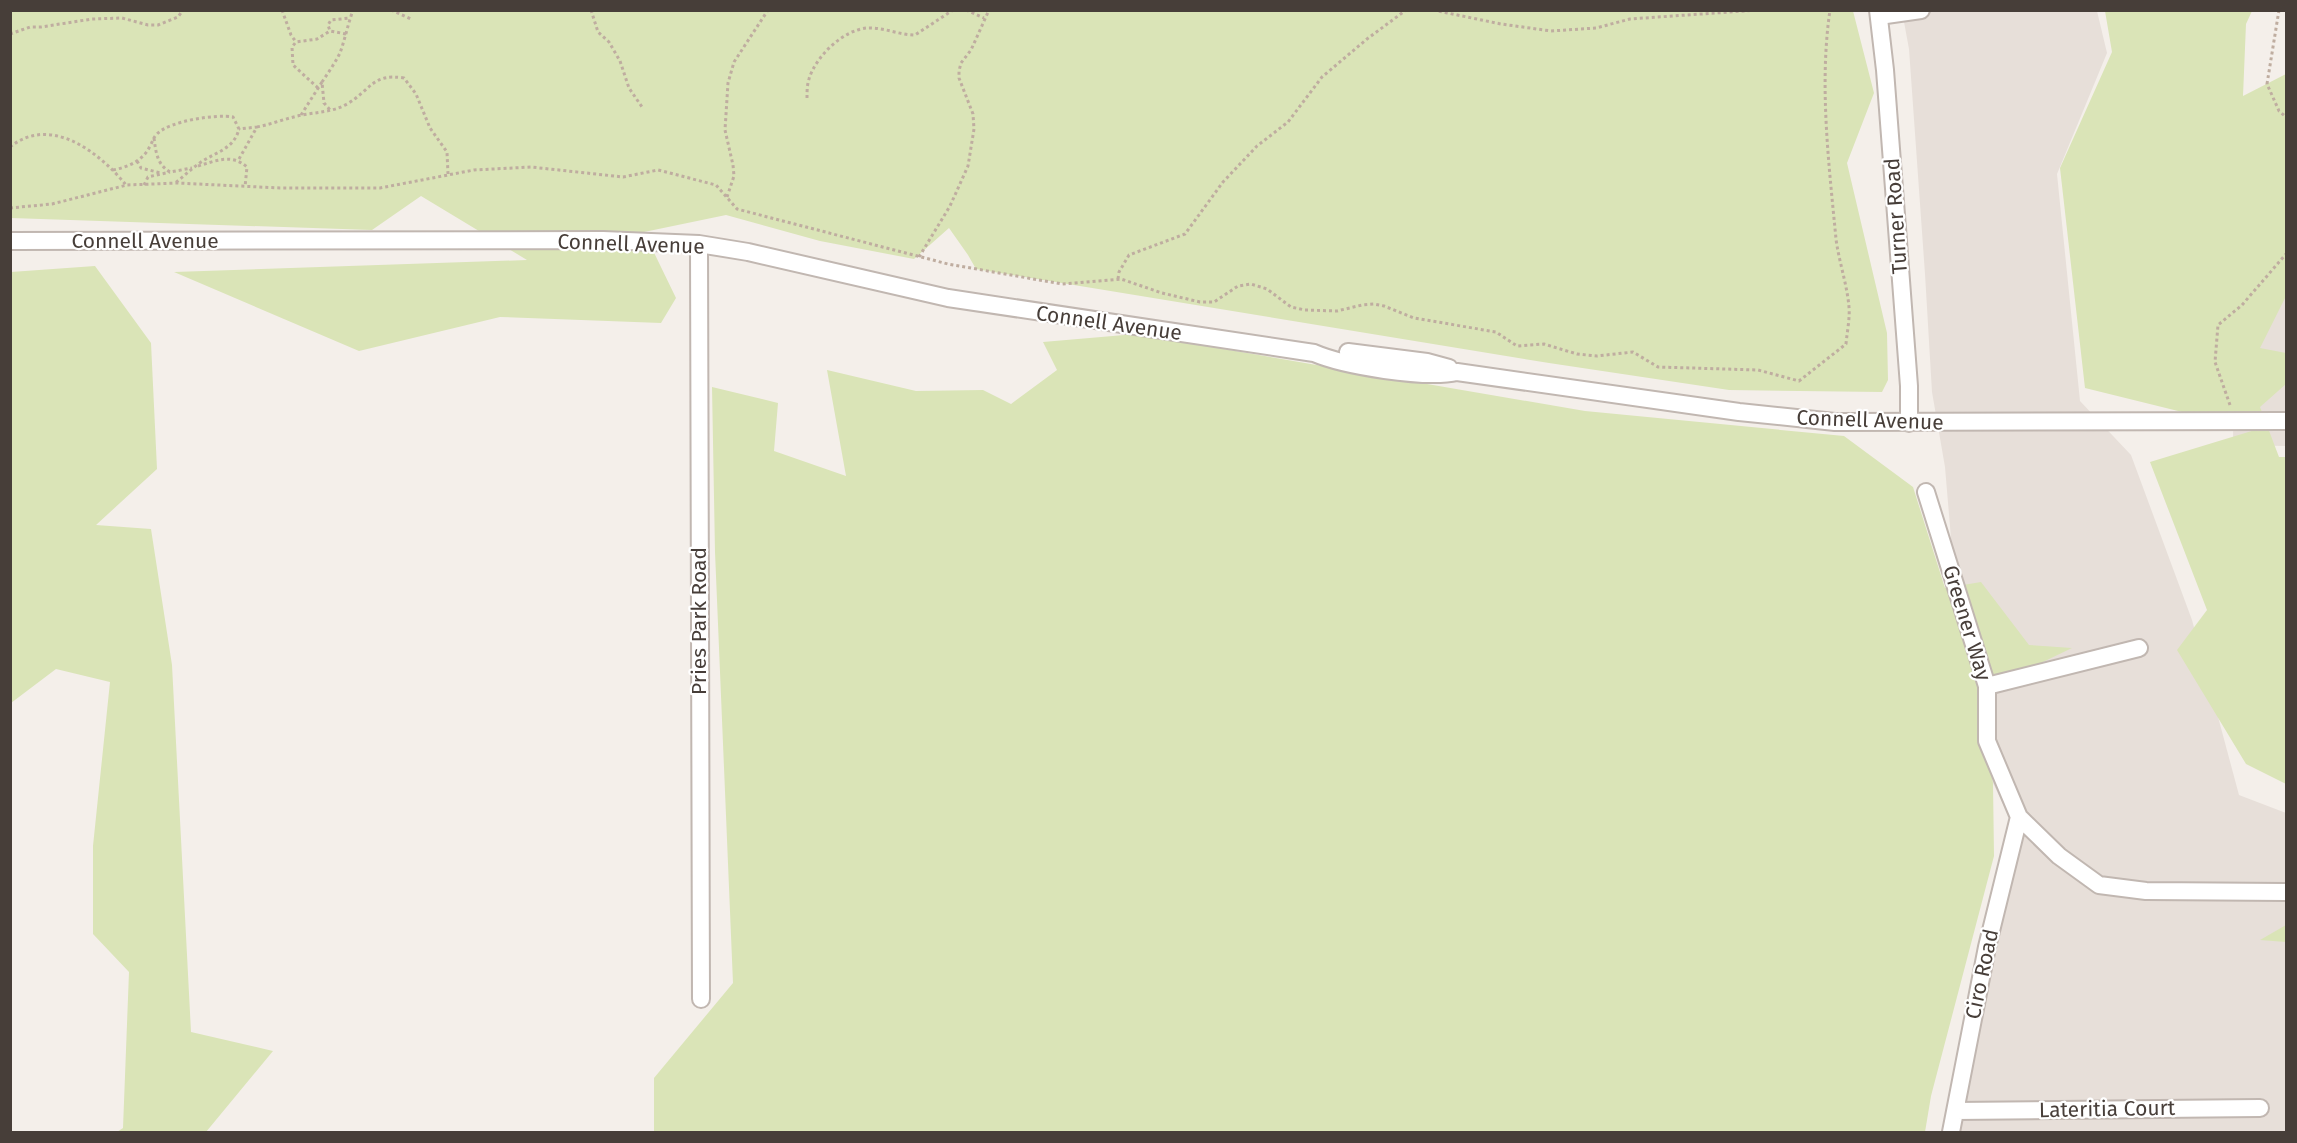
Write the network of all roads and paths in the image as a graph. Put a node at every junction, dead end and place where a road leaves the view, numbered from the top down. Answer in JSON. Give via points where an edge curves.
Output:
{"nodes":[{"id":1,"x":183,"y":10,"type":"edge"},
{"id":2,"x":282,"y":10,"type":"edge"},
{"id":3,"x":353,"y":10,"type":"edge"},
{"id":4,"x":391,"y":10,"type":"edge"},
{"id":5,"x":591,"y":10,"type":"edge"},
{"id":6,"x":768,"y":10,"type":"edge"},
{"id":7,"x":952,"y":10,"type":"edge"},
{"id":8,"x":966,"y":10,"type":"edge"},
{"id":9,"x":989,"y":10,"type":"edge"},
{"id":10,"x":1406,"y":10,"type":"edge"},
{"id":11,"x":1433,"y":10,"type":"edge"},
{"id":12,"x":1758,"y":10,"type":"edge"},
{"id":13,"x":1830,"y":10,"type":"edge"},
{"id":14,"x":1921,"y":10,"type":"edge"},
{"id":15,"x":2278,"y":10,"type":"edge"},
{"id":16,"x":1878,"y":13,"type":"edge"},
{"id":17,"x":350,"y":18,"type":"junction"},
{"id":18,"x":984,"y":18,"type":"junction"},
{"id":19,"x":411,"y":19,"type":"dead end"},
{"id":20,"x":330,"y":31,"type":"junction"},
{"id":21,"x":10,"y":34,"type":"edge"},
{"id":22,"x":346,"y":34,"type":"junction"},
{"id":23,"x":296,"y":42,"type":"junction"},
{"id":24,"x":322,"y":82,"type":"junction"},
{"id":25,"x":318,"y":88,"type":"junction"},
{"id":26,"x":807,"y":98,"type":"dead end"},
{"id":27,"x":642,"y":107,"type":"dead end"},
{"id":28,"x":331,"y":111,"type":"junction"},
{"id":29,"x":301,"y":115,"type":"junction"},
{"id":30,"x":2286,"y":117,"type":"edge"},
{"id":31,"x":257,"y":127,"type":"junction"},
{"id":32,"x":239,"y":129,"type":"junction"},
{"id":33,"x":154,"y":136,"type":"junction"},
{"id":34,"x":10,"y":147,"type":"edge"},
{"id":35,"x":239,"y":159,"type":"junction"},
{"id":36,"x":137,"y":161,"type":"junction"},
{"id":37,"x":195,"y":167,"type":"junction"},
{"id":38,"x":113,"y":170,"type":"junction"},
{"id":39,"x":171,"y":172,"type":"junction"},
{"id":40,"x":163,"y":174,"type":"junction"},
{"id":41,"x":448,"y":175,"type":"junction"},
{"id":42,"x":174,"y":184,"type":"junction"},
{"id":43,"x":127,"y":185,"type":"junction"},
{"id":44,"x":144,"y":185,"type":"junction"},
{"id":45,"x":244,"y":187,"type":"junction"},
{"id":46,"x":727,"y":196,"type":"junction"},
{"id":47,"x":10,"y":208,"type":"edge"},
{"id":48,"x":10,"y":241,"type":"edge"},
{"id":49,"x":699,"y":244,"type":"junction"},
{"id":50,"x":2286,"y":254,"type":"edge"},
{"id":51,"x":919,"y":257,"type":"junction"},
{"id":52,"x":1118,"y":280,"type":"junction"},
{"id":53,"x":2235,"y":421,"type":"junction"},
{"id":54,"x":2286,"y":422,"type":"edge"},
{"id":55,"x":1909,"y":423,"type":"junction"},
{"id":56,"x":1926,"y":492,"type":"dead end"},
{"id":57,"x":2139,"y":648,"type":"dead end"},
{"id":58,"x":1987,"y":686,"type":"junction"},
{"id":59,"x":2019,"y":817,"type":"junction"},
{"id":60,"x":2286,"y":892,"type":"edge"},
{"id":61,"x":701,"y":999,"type":"dead end"},
{"id":62,"x":2260,"y":1108,"type":"dead end"},
{"id":63,"x":1955,"y":1111,"type":"junction"},
{"id":64,"x":1951,"y":1132,"type":"edge"}],
"edges":[{"from":1,"to":21,"type":"path","via":[[178,17],[158,25],[122,18],[92,19],[30,27]]},
{"from":2,"to":23,"type":"path"},
{"from":3,"to":17,"type":"path"},
{"from":4,"to":19,"type":"path"},
{"from":5,"to":27,"type":"path","via":[[598,32],[609,42]]},
{"from":6,"to":46,"type":"path","via":[[734,62],[728,83],[725,130],[734,176]]},
{"from":7,"to":26,"type":"path","via":[[915,35],[866,28],[847,35],[817,61],[808,80]]},
{"from":8,"to":18,"type":"path"},
{"from":9,"to":18,"type":"path"},
{"from":10,"to":52,"type":"path","via":[[1322,77],[1288,122],[1257,146],[1223,182],[1185,234],[1129,255]]},
{"from":11,"to":12,"type":"path","via":[[1551,31],[1596,28],[1630,19]]},
{"from":13,"to":52,"type":"path","via":[[1825,97],[1848,321],[1846,344],[1799,381],[1758,370],[1658,367],[1633,352],[1597,356],[1544,344],[1517,346],[1496,332],[1414,318],[1374,304],[1337,311],[1305,310],[1291,307],[1267,289],[1251,284],[1238,286],[1214,302],[1200,302]]},
{"from":14,"to":16,"type":"street"},
{"from":15,"to":30,"type":"path","via":[[2266,84]]},
{"from":16,"to":55,"type":"street","name":"Turner Road","via":[[1888,105]]},
{"from":17,"to":20,"type":"path","via":[[331,20]]},
{"from":17,"to":22,"type":"path"},
{"from":18,"to":51,"type":"path","via":[[959,71],[974,114],[968,166],[950,206]]},
{"from":20,"to":22,"type":"path"},
{"from":20,"to":23,"type":"path","via":[[317,39]]},
{"from":22,"to":24,"type":"path","via":[[339,55]]},
{"from":23,"to":25,"type":"path","via":[[292,46],[293,65]]},
{"from":24,"to":25,"type":"path"},
{"from":24,"to":28,"type":"path","via":[[324,103]]},
{"from":25,"to":29,"type":"path"},
{"from":28,"to":29,"type":"path"},
{"from":28,"to":41,"type":"path","via":[[373,83],[389,76],[404,78],[447,152]]},
{"from":29,"to":31,"type":"path"},
{"from":31,"to":32,"type":"path"},
{"from":31,"to":35,"type":"path"},
{"from":32,"to":33,"type":"path","via":[[233,117],[222,115],[175,125]]},
{"from":32,"to":37,"type":"path","via":[[225,150]]},
{"from":33,"to":36,"type":"path"},
{"from":33,"to":39,"type":"path","via":[[156,154]]},
{"from":34,"to":38,"type":"path","via":[[30,136],[60,136],[82,144]]},
{"from":35,"to":37,"type":"path"},
{"from":35,"to":45,"type":"path","via":[[247,167]]},
{"from":36,"to":38,"type":"path"},
{"from":36,"to":40,"type":"path","via":[[141,168]]},
{"from":37,"to":39,"type":"path"},
{"from":37,"to":42,"type":"path"},
{"from":38,"to":43,"type":"path"},
{"from":39,"to":40,"type":"path"},
{"from":40,"to":44,"type":"path","via":[[148,177]]},
{"from":41,"to":45,"type":"path","via":[[380,188]]},
{"from":41,"to":46,"type":"path","via":[[531,167],[622,177],[658,170],[716,185]]},
{"from":42,"to":44,"type":"path"},
{"from":42,"to":45,"type":"path"},
{"from":43,"to":44,"type":"path"},
{"from":43,"to":47,"type":"path","via":[[52,204]]},
{"from":46,"to":51,"type":"path","via":[[737,209]]},
{"from":48,"to":49,"type":"street","name":"Connell Avenue","via":[[603,240]]},
{"from":49,"to":55,"type":"street","name":"Connell Avenue","via":[[948,298],[1314,353],[1330,350],[1395,357],[1441,365],[1457,372],[1778,417]]},
{"from":49,"to":61,"type":"street","name":"Pries Park Road"},
{"from":50,"to":53,"type":"path","via":[[2242,305],[2218,325],[2215,362]]},
{"from":51,"to":52,"type":"path","via":[[1062,285]]},
{"from":53,"to":54,"type":"street","name":"Connell Avenue"},
{"from":53,"to":55,"type":"street","name":"Connell Avenue"},
{"from":56,"to":58,"type":"street","name":"Greener Way"},
{"from":57,"to":58,"type":"street"},
{"from":58,"to":59,"type":"street","name":"Greener Way","via":[[1987,741]]},
{"from":59,"to":60,"type":"street","name":"Greener Way","via":[[2059,856],[2099,885],[2146,891]]},
{"from":59,"to":63,"type":"street","name":"Ciro Road","via":[[1987,947]]},
{"from":62,"to":63,"type":"street","name":"Lateritia Court"},
{"from":63,"to":64,"type":"street","name":"Ciro Road"}]}
